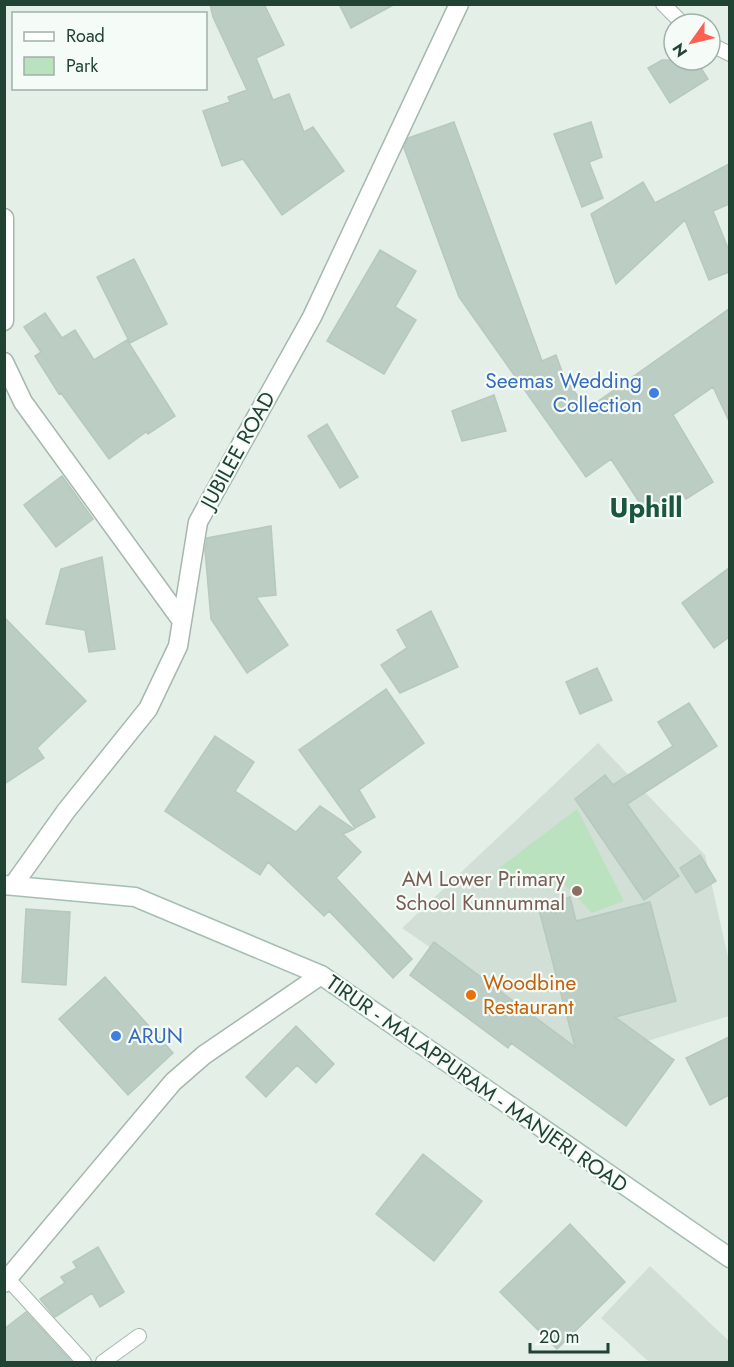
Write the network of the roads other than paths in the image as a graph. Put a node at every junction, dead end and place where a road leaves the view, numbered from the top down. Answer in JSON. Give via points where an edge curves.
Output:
{"nodes":[{"id":1,"x":459,"y":4,"type":"edge"},
{"id":2,"x":4,"y":218,"type":"edge"},
{"id":3,"x":4,"y":321,"type":"edge"},
{"id":4,"x":4,"y":362,"type":"edge"},
{"id":5,"x":182,"y":621,"type":"junction"},
{"id":6,"x":9,"y":885,"type":"edge"},
{"id":7,"x":321,"y":975,"type":"junction"},
{"id":8,"x":729,"y":1258,"type":"edge"},
{"id":9,"x":6,"y":1281,"type":"edge"},
{"id":10,"x":139,"y":1336,"type":"dead end"},
{"id":11,"x":84,"y":1362,"type":"edge"},
{"id":12,"x":103,"y":1362,"type":"edge"}],
"edges":[{"from":1,"to":5,"type":"street","name":"JUBILEE ROAD","via":[[312,317],[198,522]]},
{"from":2,"to":3,"type":"street"},
{"from":4,"to":5,"type":"street","via":[[23,402]]},
{"from":5,"to":6,"type":"street","name":"JUBILEE ROAD","via":[[178,646],[148,709]]},
{"from":6,"to":7,"type":"street","name":"TIRUR - MALAPPURAM - MANJERI ROAD","via":[[135,897]]},
{"from":7,"to":8,"type":"street","name":"TIRUR - MALAPPURAM - MANJERI ROAD"},
{"from":7,"to":9,"type":"street","via":[[204,1055],[173,1082]]},
{"from":9,"to":11,"type":"lane"},
{"from":10,"to":12,"type":"lane"}]}
